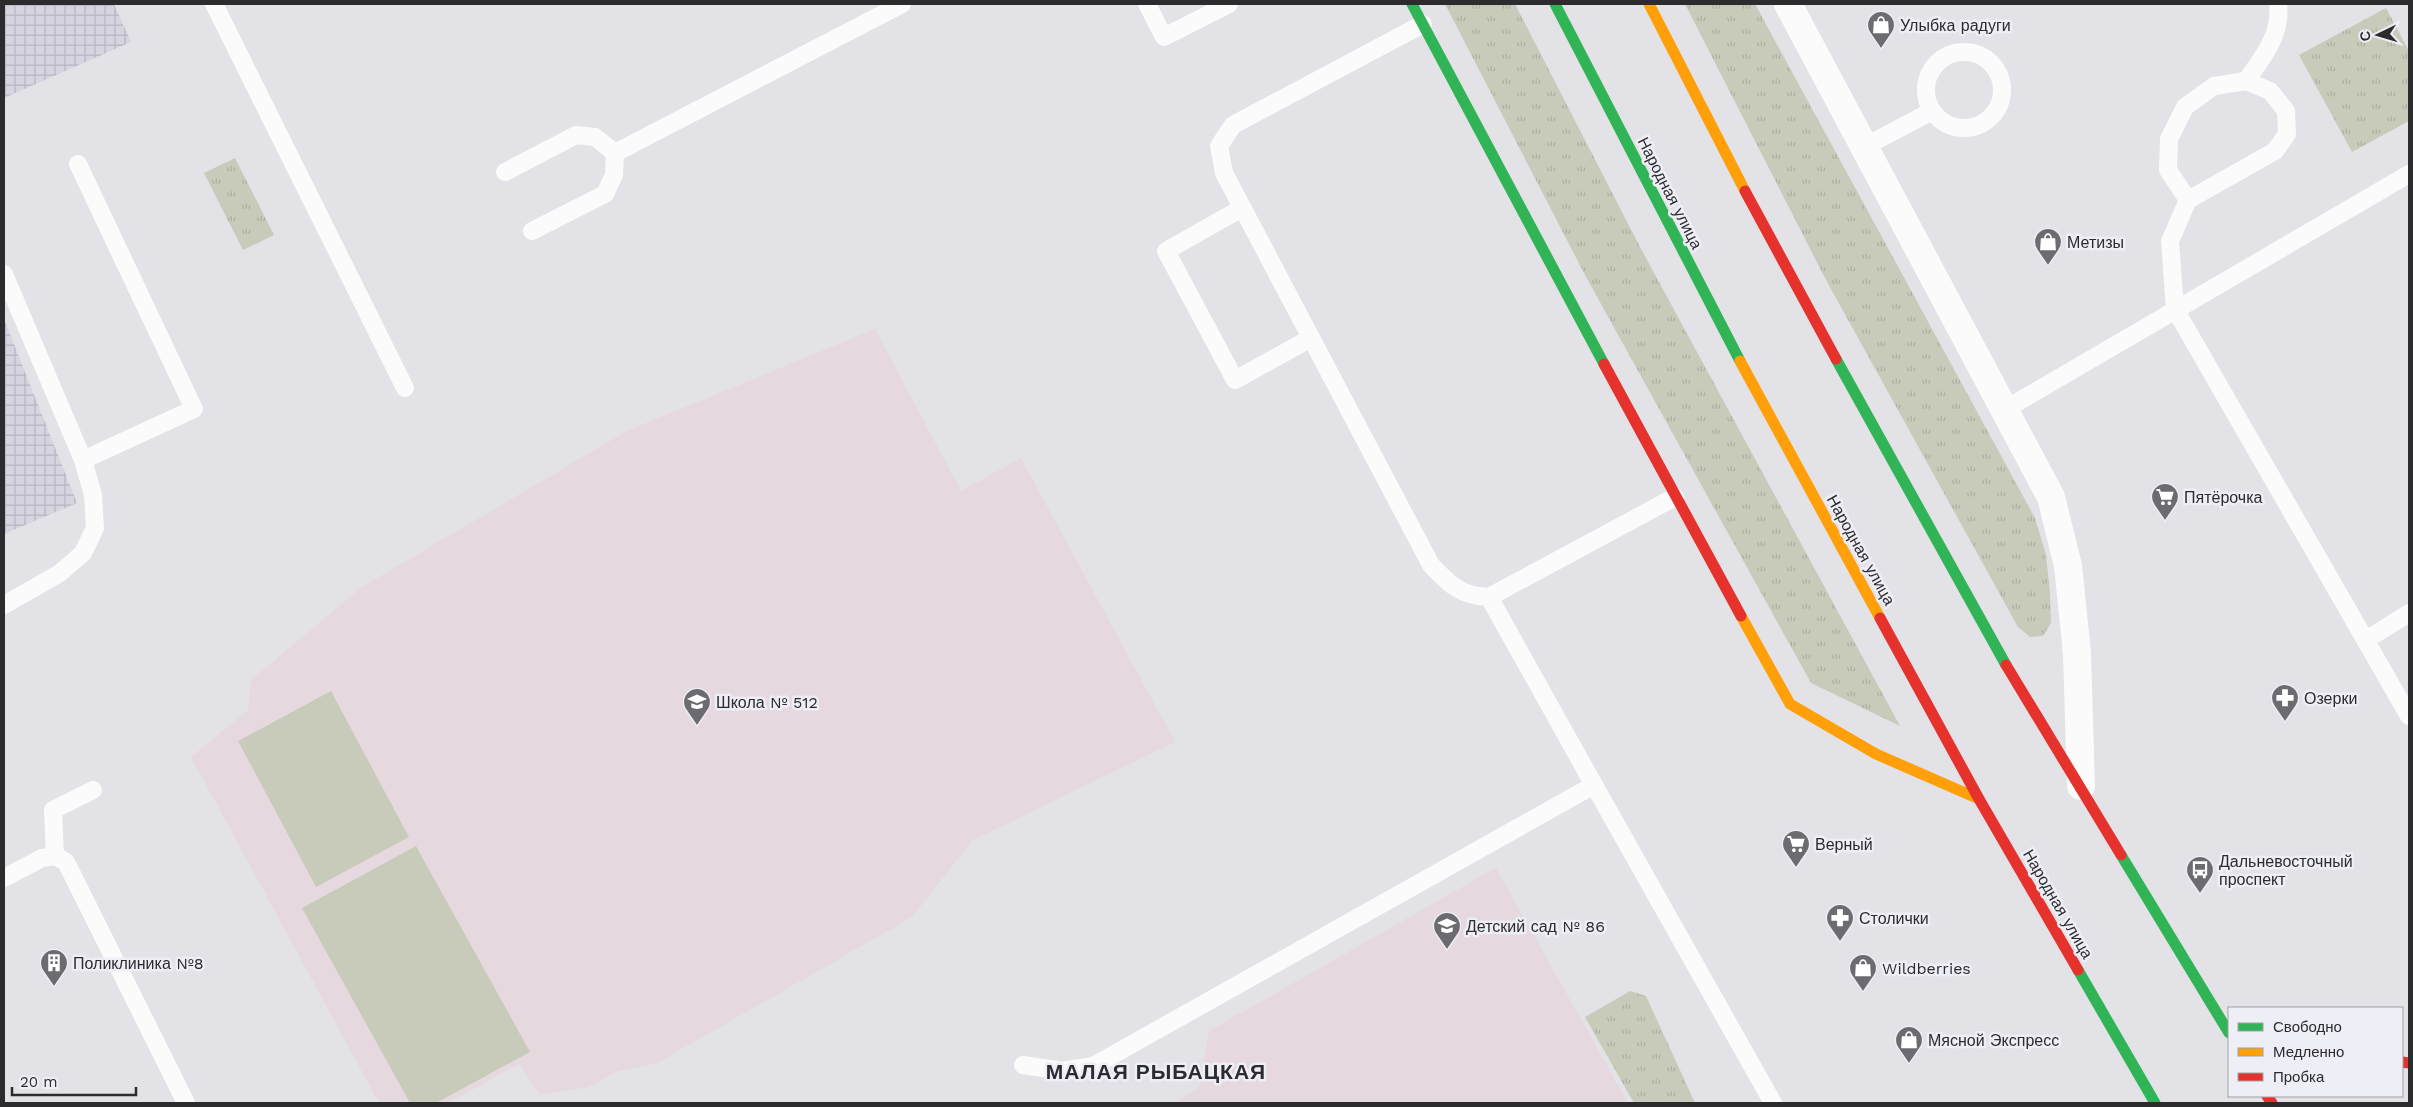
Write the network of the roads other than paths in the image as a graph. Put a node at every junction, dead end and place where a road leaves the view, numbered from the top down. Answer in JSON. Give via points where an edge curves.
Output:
{"nodes":[{"id":1,"x":214,"y":4,"type":"edge"},
{"id":2,"x":902,"y":4,"type":"edge"},
{"id":3,"x":1147,"y":4,"type":"edge"},
{"id":4,"x":1229,"y":4,"type":"edge"},
{"id":5,"x":1412,"y":4,"type":"edge"},
{"id":6,"x":1555,"y":4,"type":"edge"},
{"id":7,"x":1649,"y":4,"type":"edge"},
{"id":8,"x":1788,"y":4,"type":"edge"},
{"id":9,"x":2278,"y":4,"type":"edge"},
{"id":10,"x":1423,"y":24,"type":"junction"},
{"id":11,"x":2246,"y":81,"type":"junction"},
{"id":12,"x":1932,"y":111,"type":"junction"},
{"id":13,"x":1864,"y":147,"type":"junction"},
{"id":14,"x":616,"y":153,"type":"junction"},
{"id":15,"x":78,"y":164,"type":"dead end"},
{"id":16,"x":505,"y":172,"type":"dead end"},
{"id":17,"x":2409,"y":174,"type":"edge"},
{"id":18,"x":2188,"y":200,"type":"junction"},
{"id":19,"x":1242,"y":208,"type":"junction"},
{"id":20,"x":532,"y":231,"type":"dead end"},
{"id":21,"x":4,"y":274,"type":"edge"},
{"id":22,"x":2175,"y":309,"type":"junction"},
{"id":23,"x":1311,"y":338,"type":"junction"},
{"id":24,"x":405,"y":388,"type":"dead end"},
{"id":25,"x":2004,"y":410,"type":"junction"},
{"id":26,"x":84,"y":460,"type":"junction"},
{"id":27,"x":1675,"y":497,"type":"junction"},
{"id":28,"x":1489,"y":597,"type":"junction"},
{"id":29,"x":4,"y":605,"type":"edge"},
{"id":30,"x":2409,"y":613,"type":"edge"},
{"id":31,"x":2366,"y":640,"type":"junction"},
{"id":32,"x":2409,"y":716,"type":"edge"},
{"id":33,"x":1594,"y":784,"type":"junction"},
{"id":34,"x":2081,"y":786,"type":"junction"},
{"id":35,"x":93,"y":790,"type":"dead end"},
{"id":36,"x":1979,"y":800,"type":"junction"},
{"id":37,"x":55,"y":856,"type":"junction"},
{"id":38,"x":4,"y":878,"type":"edge"},
{"id":39,"x":2228,"y":1031,"type":"edge"},
{"id":40,"x":1023,"y":1065,"type":"dead end"},
{"id":41,"x":2151,"y":1101,"type":"edge"},
{"id":42,"x":186,"y":1103,"type":"edge"},
{"id":43,"x":1773,"y":1103,"type":"edge"}],
"edges":[{"from":1,"to":24,"type":"lane"},
{"from":2,"to":14,"type":"lane"},
{"from":3,"to":4,"type":"lane","via":[[1164,37]]},
{"from":5,"to":10,"type":"main road"},
{"from":6,"to":36,"type":"main road","name":"Народная улица","via":[[1707,300]]},
{"from":7,"to":34,"type":"main road","via":[[1787,271],[1990,638]]},
{"from":8,"to":13,"type":"street"},
{"from":9,"to":11,"type":"lane","via":[[2279,14],[2271,45]]},
{"from":10,"to":19,"type":"lane","via":[[1233,124],[1219,146],[1224,173]]},
{"from":10,"to":27,"type":"main road"},
{"from":11,"to":18,"type":"lane","via":[[2214,86],[2185,106],[2169,139],[2168,170]]},
{"from":11,"to":18,"type":"lane","via":[[2270,91],[2286,111],[2288,134],[2275,151]]},
{"from":12,"to":12,"type":"lane","via":[[1947,125],[1966,128],[1985,122],[1998,107],[2003,88],[1996,68],[1982,55],[1962,51],[1943,57],[1930,72],[1925,92]]},
{"from":12,"to":13,"type":"lane"},
{"from":13,"to":25,"type":"street"},
{"from":14,"to":16,"type":"lane","via":[[595,137],[576,135]]},
{"from":14,"to":20,"type":"lane","via":[[614,175],[605,194]]},
{"from":15,"to":26,"type":"lane","via":[[194,409]]},
{"from":17,"to":22,"type":"lane"},
{"from":18,"to":22,"type":"lane","via":[[2170,241]]},
{"from":19,"to":23,"type":"lane"},
{"from":19,"to":23,"type":"lane","via":[[1166,251],[1235,380]]},
{"from":21,"to":26,"type":"lane"},
{"from":22,"to":25,"type":"lane"},
{"from":22,"to":31,"type":"lane"},
{"from":23,"to":28,"type":"lane","via":[[1431,565],[1447,582],[1472,597]]},
{"from":25,"to":34,"type":"street","via":[[2050,497],[2068,566],[2077,654]]},
{"from":26,"to":29,"type":"lane","via":[[93,495],[95,528],[83,553],[60,573]]},
{"from":27,"to":28,"type":"lane"},
{"from":27,"to":36,"type":"main road","via":[[1790,704],[1876,754]]},
{"from":28,"to":33,"type":"lane"},
{"from":30,"to":31,"type":"lane"},
{"from":31,"to":32,"type":"lane"},
{"from":33,"to":40,"type":"lane","via":[[1092,1066],[1063,1070]]},
{"from":33,"to":43,"type":"lane"},
{"from":34,"to":39,"type":"main road"},
{"from":35,"to":37,"type":"lane","via":[[53,810]]},
{"from":36,"to":41,"type":"main road","name":"Народная улица"},
{"from":37,"to":38,"type":"lane","via":[[42,858]]},
{"from":37,"to":42,"type":"lane","via":[[66,862]]}]}
